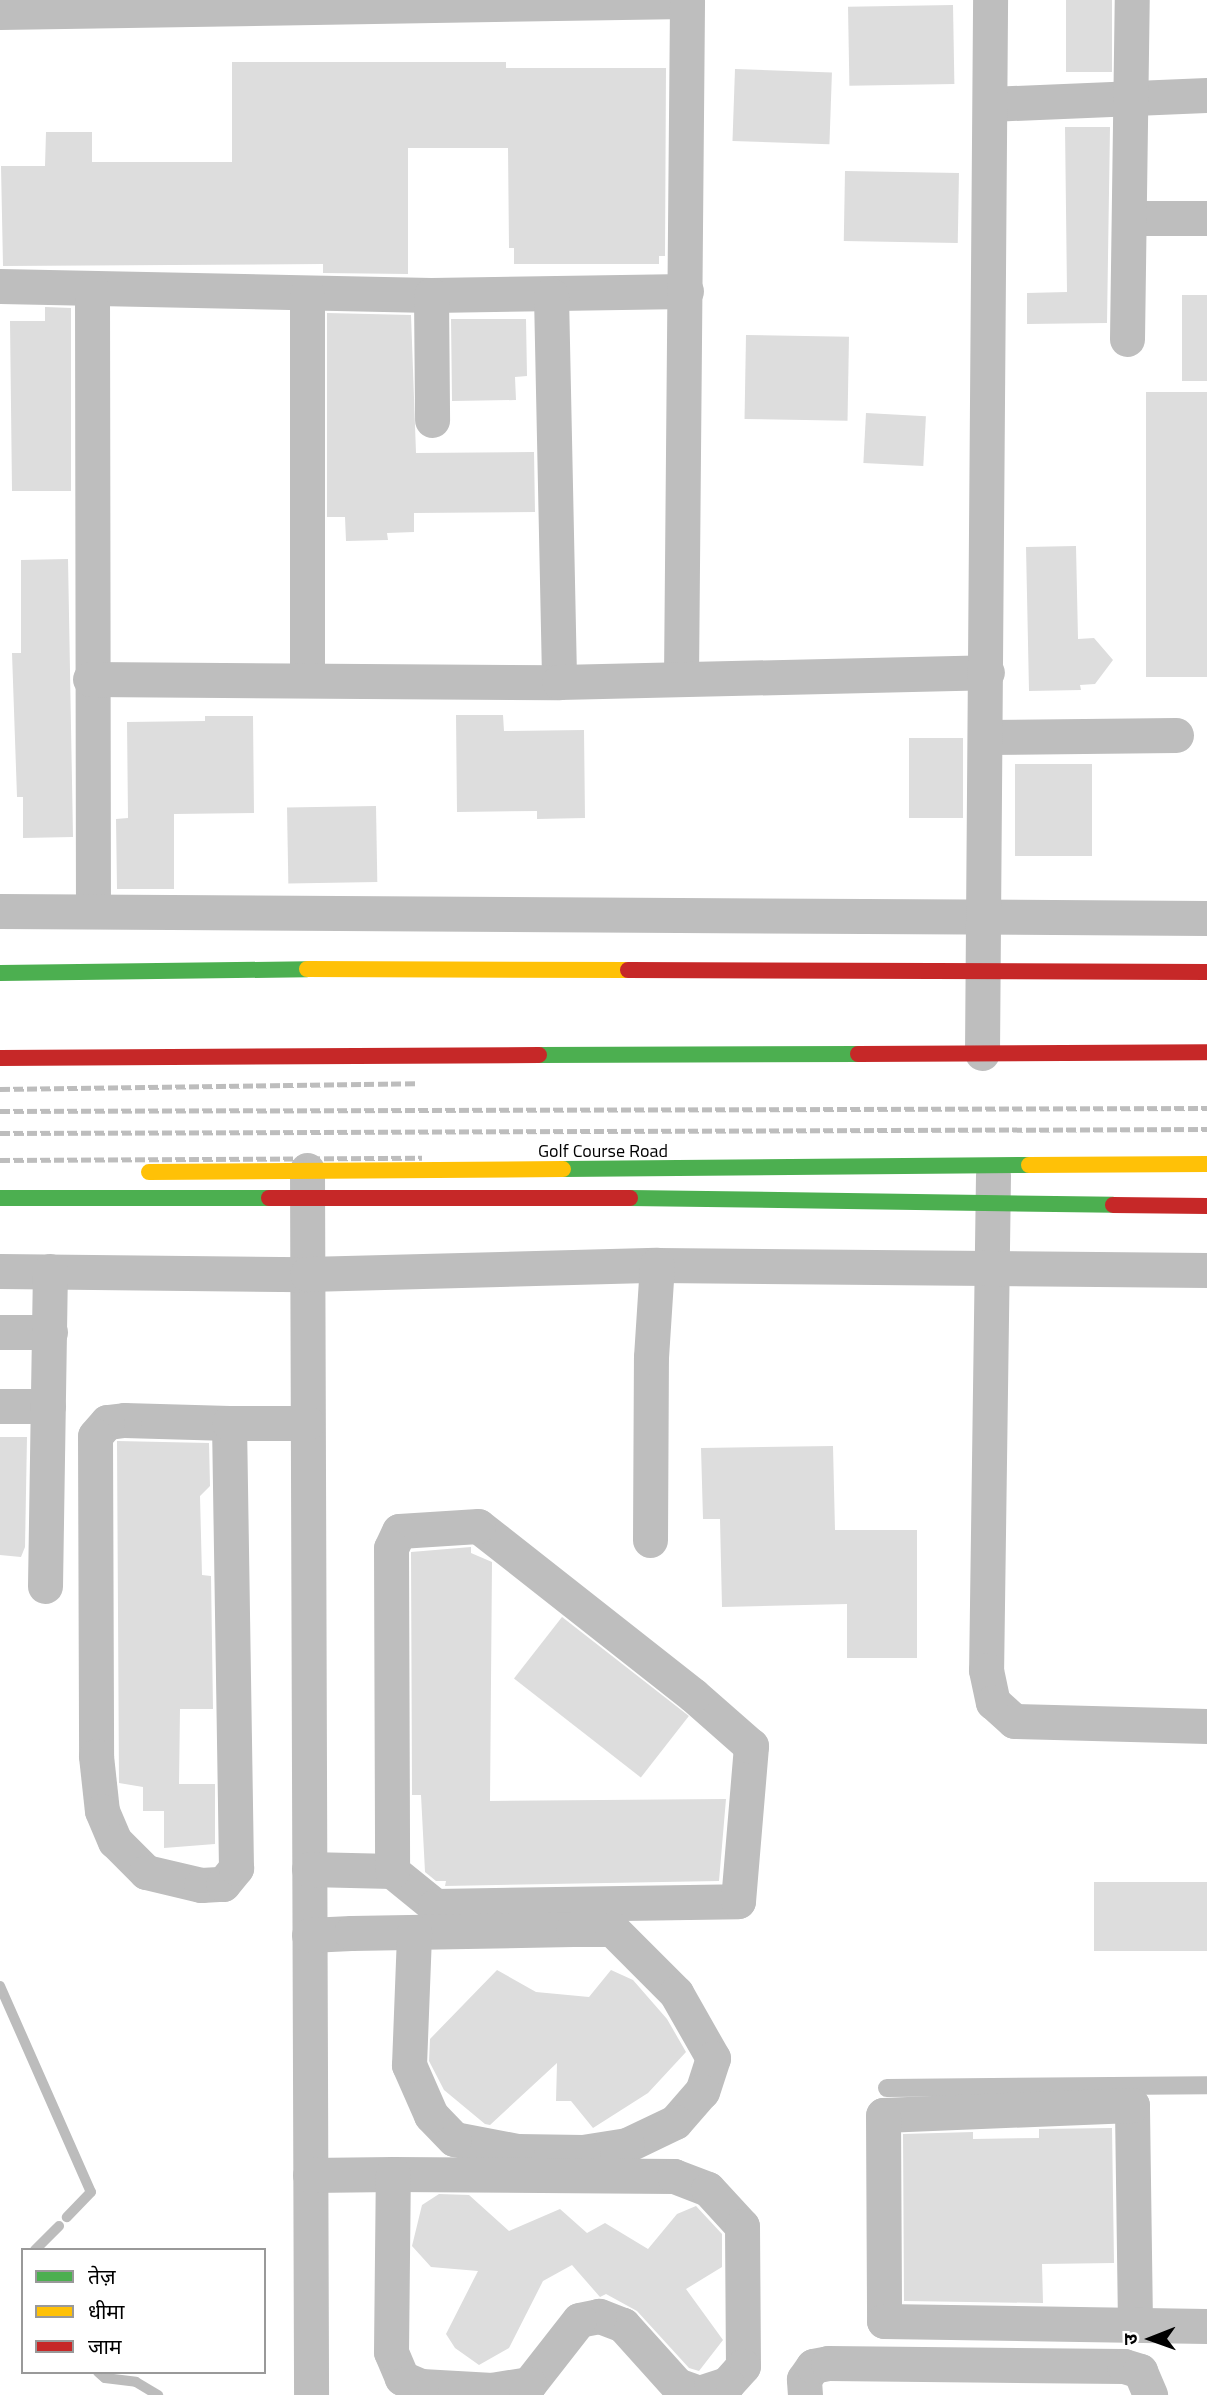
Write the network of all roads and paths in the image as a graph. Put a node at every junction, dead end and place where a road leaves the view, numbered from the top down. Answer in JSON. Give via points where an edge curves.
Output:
{"nodes":[{"id":1,"x":687,"y":0,"type":"edge"},
{"id":2,"x":989,"y":0,"type":"edge"},
{"id":3,"x":1132,"y":0,"type":"edge"},
{"id":4,"x":317,"y":3,"type":"edge"},
{"id":5,"x":0,"y":12,"type":"edge"},
{"id":6,"x":1207,"y":95,"type":"edge"},
{"id":7,"x":1133,"y":97,"type":"junction"},
{"id":8,"x":990,"y":104,"type":"junction"},
{"id":9,"x":1132,"y":218,"type":"junction"},
{"id":10,"x":1207,"y":218,"type":"edge"},
{"id":11,"x":0,"y":286,"type":"edge"},
{"id":12,"x":92,"y":290,"type":"junction"},
{"id":13,"x":686,"y":291,"type":"junction"},
{"id":14,"x":307,"y":294,"type":"junction"},
{"id":15,"x":431,"y":295,"type":"junction"},
{"id":16,"x":551,"y":295,"type":"junction"},
{"id":17,"x":1127,"y":339,"type":"dead end"},
{"id":18,"x":432,"y":420,"type":"dead end"},
{"id":19,"x":988,"y":672,"type":"junction"},
{"id":20,"x":307,"y":678,"type":"junction"},
{"id":21,"x":681,"y":678,"type":"junction"},
{"id":22,"x":90,"y":679,"type":"junction"},
{"id":23,"x":559,"y":682,"type":"junction"},
{"id":24,"x":1176,"y":735,"type":"dead end"},
{"id":25,"x":985,"y":737,"type":"junction"},
{"id":26,"x":0,"y":911,"type":"edge"},
{"id":27,"x":93,"y":911,"type":"junction"},
{"id":28,"x":983,"y":916,"type":"junction"},
{"id":29,"x":1207,"y":918,"type":"edge"},
{"id":30,"x":983,"y":971,"type":"junction"},
{"id":31,"x":1207,"y":972,"type":"edge"},
{"id":32,"x":0,"y":973,"type":"edge"},
{"id":33,"x":1207,"y":1052,"type":"edge"},
{"id":34,"x":982,"y":1053,"type":"junction"},
{"id":35,"x":0,"y":1058,"type":"edge"},
{"id":36,"x":993,"y":1164,"type":"junction"},
{"id":37,"x":1207,"y":1164,"type":"edge"},
{"id":38,"x":125,"y":1172,"type":"dead end"},
{"id":39,"x":307,"y":1184,"type":"junction"},
{"id":40,"x":0,"y":1198,"type":"edge"},
{"id":41,"x":992,"y":1205,"type":"junction"},
{"id":42,"x":1207,"y":1206,"type":"edge"},
{"id":43,"x":657,"y":1265,"type":"junction"},
{"id":44,"x":992,"y":1269,"type":"junction"},
{"id":45,"x":1207,"y":1270,"type":"edge"},
{"id":46,"x":0,"y":1271,"type":"edge"},
{"id":47,"x":50,"y":1271,"type":"junction"},
{"id":48,"x":307,"y":1274,"type":"junction"},
{"id":49,"x":0,"y":1332,"type":"edge"},
{"id":50,"x":50,"y":1332,"type":"junction"},
{"id":51,"x":0,"y":1406,"type":"edge"},
{"id":52,"x":48,"y":1406,"type":"junction"},
{"id":53,"x":229,"y":1423,"type":"junction"},
{"id":54,"x":307,"y":1423,"type":"junction"},
{"id":55,"x":650,"y":1540,"type":"dead end"},
{"id":56,"x":45,"y":1586,"type":"dead end"},
{"id":57,"x":1207,"y":1726,"type":"edge"},
{"id":58,"x":309,"y":1869,"type":"junction"},
{"id":59,"x":392,"y":1871,"type":"junction"},
{"id":60,"x":414,"y":1932,"type":"junction"},
{"id":61,"x":309,"y":1934,"type":"junction"},
{"id":62,"x":1207,"y":2085,"type":"edge"},
{"id":63,"x":887,"y":2088,"type":"dead end"},
{"id":64,"x":393,"y":2174,"type":"junction"},
{"id":65,"x":310,"y":2175,"type":"junction"},
{"id":66,"x":1135,"y":2324,"type":"junction"},
{"id":67,"x":1207,"y":2326,"type":"edge"},
{"id":68,"x":310,"y":2395,"type":"edge"},
{"id":69,"x":805,"y":2395,"type":"edge"},
{"id":70,"x":1150,"y":2395,"type":"edge"}],
"edges":[{"from":1,"to":4,"type":"street"},
{"from":1,"to":13,"type":"street"},
{"from":2,"to":8,"type":"street"},
{"from":3,"to":7,"type":"street"},
{"from":4,"to":5,"type":"street"},
{"from":6,"to":7,"type":"street"},
{"from":7,"to":8,"type":"street"},
{"from":7,"to":9,"type":"street"},
{"from":8,"to":19,"type":"street"},
{"from":9,"to":10,"type":"street"},
{"from":9,"to":17,"type":"street"},
{"from":11,"to":12,"type":"street"},
{"from":12,"to":14,"type":"street"},
{"from":12,"to":22,"type":"street"},
{"from":13,"to":16,"type":"street"},
{"from":13,"to":21,"type":"street"},
{"from":14,"to":15,"type":"street"},
{"from":14,"to":20,"type":"street"},
{"from":15,"to":16,"type":"street"},
{"from":15,"to":18,"type":"street"},
{"from":16,"to":23,"type":"street"},
{"from":19,"to":21,"type":"street"},
{"from":19,"to":25,"type":"street"},
{"from":20,"to":22,"type":"street"},
{"from":20,"to":23,"type":"street"},
{"from":21,"to":23,"type":"street"},
{"from":22,"to":27,"type":"street"},
{"from":24,"to":25,"type":"street"},
{"from":25,"to":28,"type":"street"},
{"from":26,"to":27,"type":"street"},
{"from":27,"to":28,"type":"street"},
{"from":28,"to":29,"type":"street"},
{"from":28,"to":30,"type":"street"},
{"from":30,"to":31,"type":"street"},
{"from":30,"to":32,"type":"street"},
{"from":30,"to":34,"type":"street"},
{"from":33,"to":34,"type":"street"},
{"from":34,"to":35,"type":"street"},
{"from":36,"to":37,"type":"street","name":"Golf Course Road"},
{"from":36,"to":39,"type":"street","name":"Golf Course Road"},
{"from":36,"to":41,"type":"street"},
{"from":38,"to":39,"type":"street","name":"Golf Course Road"},
{"from":39,"to":40,"type":"street"},
{"from":39,"to":41,"type":"street"},
{"from":39,"to":48,"type":"street"},
{"from":41,"to":42,"type":"street"},
{"from":41,"to":44,"type":"street"},
{"from":43,"to":44,"type":"street"},
{"from":43,"to":48,"type":"street"},
{"from":43,"to":55,"type":"street","via":[[651,1357]]},
{"from":44,"to":45,"type":"street"},
{"from":44,"to":57,"type":"street","via":[[986,1670],[993,1702],[1014,1721]]},
{"from":46,"to":47,"type":"street"},
{"from":47,"to":48,"type":"street"},
{"from":47,"to":50,"type":"street"},
{"from":48,"to":54,"type":"street"},
{"from":49,"to":50,"type":"street"},
{"from":50,"to":52,"type":"street"},
{"from":51,"to":52,"type":"street"},
{"from":52,"to":56,"type":"street"},
{"from":53,"to":53,"type":"street","via":[[124,1420],[107,1422],[95,1436],[96,1756],[102,1811],[115,1840],[146,1872],[201,1885],[223,1884],[236,1868]]},
{"from":53,"to":54,"type":"street"},
{"from":54,"to":58,"type":"street"},
{"from":58,"to":59,"type":"street"},
{"from":58,"to":61,"type":"street"},
{"from":59,"to":59,"type":"street","via":[[435,1906],[738,1901],[751,1746],[478,1526],[399,1531],[391,1548]]},
{"from":60,"to":60,"type":"street","via":[[612,1929],[676,1993],[713,2058],[702,2091],[675,2122],[627,2146],[583,2152],[517,2151],[454,2139],[431,2115],[409,2065]]},
{"from":60,"to":61,"type":"street"},
{"from":61,"to":65,"type":"street"},
{"from":62,"to":63,"type":"lane"},
{"from":64,"to":64,"type":"street","via":[[674,2176],[708,2189],[742,2226],[743,2366],[727,2384],[699,2393],[677,2385],[623,2325],[598,2316],[579,2320],[529,2384],[492,2390],[421,2386],[402,2378],[391,2352]]},
{"from":64,"to":65,"type":"street"},
{"from":65,"to":68,"type":"street"},
{"from":66,"to":66,"type":"street","via":[[884,2321],[883,2115],[1132,2105]]},
{"from":66,"to":67,"type":"street"},
{"from":69,"to":70,"type":"street","via":[[804,2379],[813,2365],[828,2363],[1124,2366],[1140,2371]]}]}
